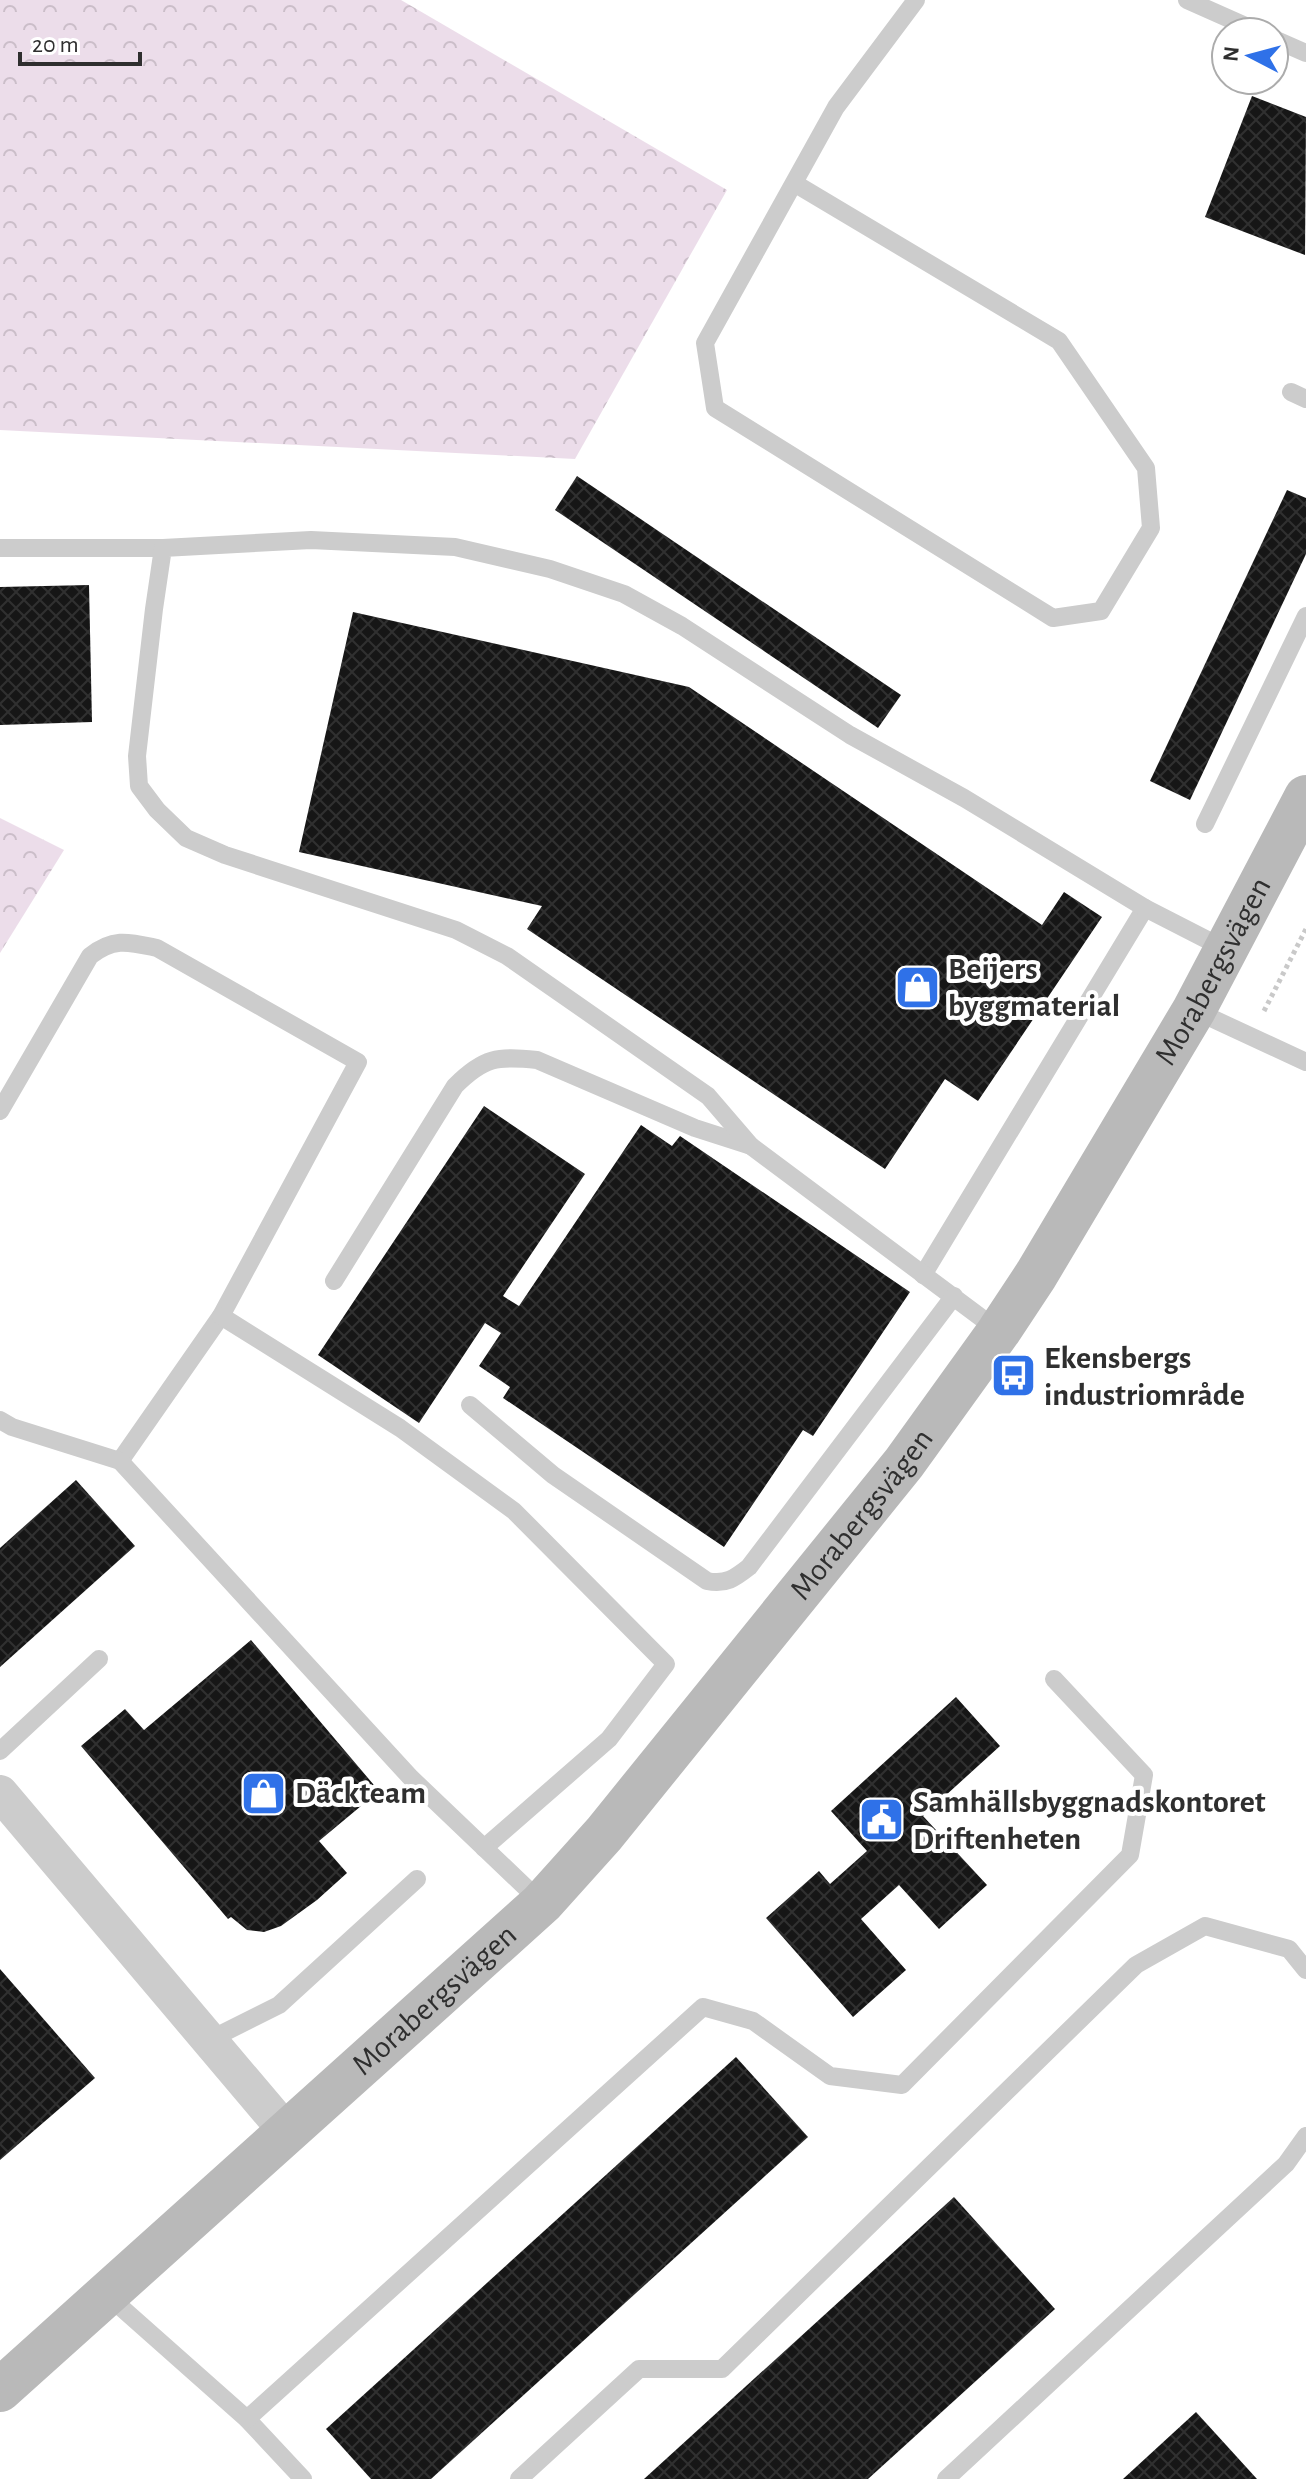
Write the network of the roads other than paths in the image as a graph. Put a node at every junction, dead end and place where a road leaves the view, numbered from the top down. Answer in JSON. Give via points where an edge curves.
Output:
{"nodes":[{"id":1,"x":916,"y":0,"type":"edge"},
{"id":2,"x":1187,"y":0,"type":"edge"},
{"id":3,"x":1223,"y":16,"type":"edge"},
{"id":4,"x":794,"y":183,"type":"junction"},
{"id":5,"x":0,"y":548,"type":"edge"},
{"id":6,"x":163,"y":548,"type":"junction"},
{"id":7,"x":1306,"y":616,"type":"edge"},
{"id":8,"x":1306,"y":797,"type":"edge"},
{"id":9,"x":1205,"y":824,"type":"dead end"},
{"id":10,"x":1145,"y":908,"type":"junction"},
{"id":11,"x":1227,"y":950,"type":"junction"},
{"id":12,"x":1194,"y":1010,"type":"junction"},
{"id":13,"x":1306,"y":1062,"type":"edge"},
{"id":14,"x":0,"y":1111,"type":"edge"},
{"id":15,"x":751,"y":1146,"type":"junction"},
{"id":16,"x":923,"y":1275,"type":"junction"},
{"id":17,"x":334,"y":1281,"type":"dead end"},
{"id":18,"x":954,"y":1296,"type":"junction"},
{"id":19,"x":221,"y":1316,"type":"junction"},
{"id":20,"x":999,"y":1331,"type":"junction"},
{"id":21,"x":470,"y":1405,"type":"dead end"},
{"id":22,"x":0,"y":1420,"type":"edge"},
{"id":23,"x":120,"y":1461,"type":"junction"},
{"id":24,"x":99,"y":1659,"type":"dead end"},
{"id":25,"x":1054,"y":1679,"type":"dead end"},
{"id":26,"x":0,"y":1751,"type":"edge"},
{"id":27,"x":0,"y":1793,"type":"edge"},
{"id":28,"x":484,"y":1848,"type":"junction"},
{"id":29,"x":417,"y":1879,"type":"dead end"},
{"id":30,"x":542,"y":1903,"type":"junction"},
{"id":31,"x":1306,"y":1970,"type":"edge"},
{"id":32,"x":209,"y":2040,"type":"junction"},
{"id":33,"x":286,"y":2131,"type":"junction"},
{"id":34,"x":1306,"y":2136,"type":"edge"},
{"id":35,"x":106,"y":2294,"type":"junction"},
{"id":36,"x":0,"y":2390,"type":"edge"},
{"id":37,"x":247,"y":2419,"type":"junction"},
{"id":38,"x":303,"y":2479,"type":"edge"},
{"id":39,"x":519,"y":2479,"type":"edge"},
{"id":40,"x":946,"y":2479,"type":"edge"}],
"edges":[{"from":1,"to":4,"type":"lane","via":[[836,107]]},
{"from":2,"to":3,"type":"lane"},
{"from":4,"to":4,"type":"lane","via":[[705,343],[715,408],[1053,618],[1101,611],[1151,528],[1146,468],[1059,341]]},
{"from":5,"to":6,"type":"lane"},
{"from":6,"to":10,"type":"lane","via":[[311,540],[455,547],[550,569],[624,594],[850,735]]},
{"from":6,"to":15,"type":"lane","via":[[137,756],[139,786],[157,810],[186,838],[225,855],[456,930],[507,956],[708,1096]]},
{"from":7,"to":9,"type":"lane"},
{"from":8,"to":11,"type":"street","name":"Morabergsvägen"},
{"from":10,"to":11,"type":"lane"},
{"from":10,"to":16,"type":"lane"},
{"from":11,"to":12,"type":"street","name":"Morabergsvägen"},
{"from":12,"to":13,"type":"lane"},
{"from":12,"to":20,"type":"street","name":"Morabergsvägen"},
{"from":14,"to":19,"type":"lane","via":[[90,956],[115,943],[157,948],[358,1062]]},
{"from":15,"to":16,"type":"lane"},
{"from":15,"to":17,"type":"lane","via":[[695,1128],[537,1060],[491,1060],[455,1086]]},
{"from":16,"to":18,"type":"lane"},
{"from":18,"to":20,"type":"lane"},
{"from":18,"to":21,"type":"lane","via":[[749,1567],[718,1584],[553,1475]]},
{"from":19,"to":23,"type":"lane"},
{"from":19,"to":28,"type":"lane","via":[[400,1428],[514,1511],[666,1664],[609,1739]]},
{"from":20,"to":30,"type":"street","name":"Morabergsvägen","via":[[904,1463],[604,1834]]},
{"from":22,"to":23,"type":"lane"},
{"from":23,"to":28,"type":"lane","via":[[411,1778]]},
{"from":24,"to":26,"type":"lane"},
{"from":25,"to":37,"type":"lane","via":[[1144,1775],[1130,1855],[902,2085],[830,2076],[753,2021],[703,2007]]},
{"from":27,"to":32,"type":"street"},
{"from":28,"to":30,"type":"lane"},
{"from":29,"to":32,"type":"lane","via":[[279,2005]]},
{"from":30,"to":33,"type":"street","name":"Morabergsvägen"},
{"from":31,"to":39,"type":"lane","via":[[1289,1949],[1205,1926],[1136,1965],[722,2369],[639,2369]]},
{"from":32,"to":33,"type":"street"},
{"from":33,"to":35,"type":"street","name":"Morabergsvägen"},
{"from":34,"to":40,"type":"lane","via":[[1286,2164]]},
{"from":35,"to":36,"type":"street","name":"Morabergsvägen"},
{"from":35,"to":37,"type":"lane"},
{"from":37,"to":38,"type":"lane"}]}
